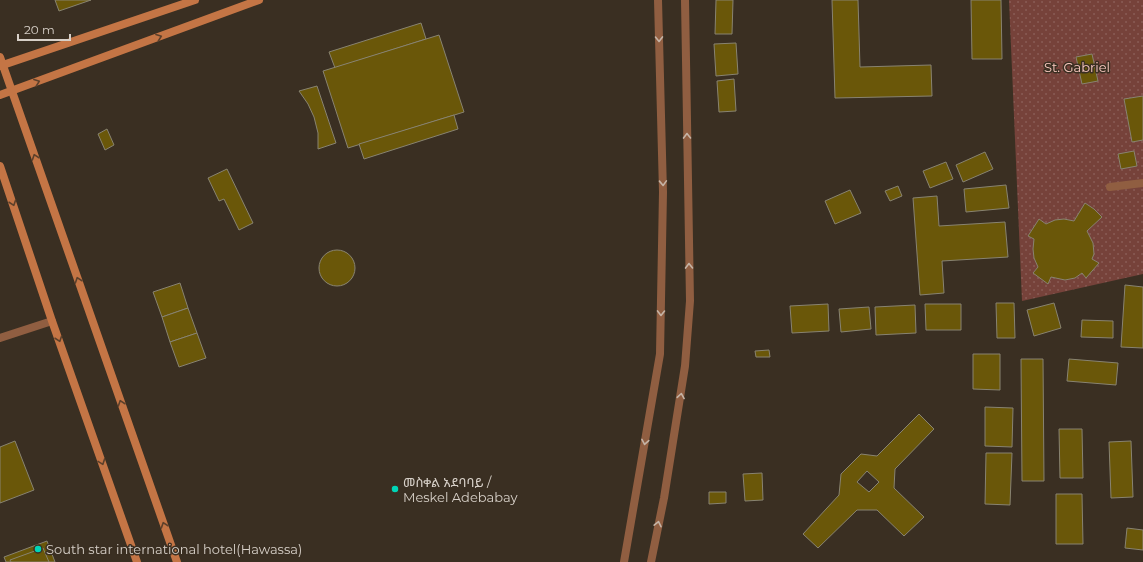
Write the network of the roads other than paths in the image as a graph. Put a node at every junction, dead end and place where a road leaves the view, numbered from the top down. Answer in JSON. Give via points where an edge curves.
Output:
{"nodes":[{"id":1,"x":195,"y":0,"type":"edge"},
{"id":2,"x":259,"y":0,"type":"edge"},
{"id":3,"x":658,"y":0,"type":"edge"},
{"id":4,"x":685,"y":0,"type":"edge"},
{"id":5,"x":1,"y":63,"type":"edge"},
{"id":6,"x":12,"y":91,"type":"junction"},
{"id":7,"x":0,"y":95,"type":"edge"},
{"id":8,"x":0,"y":166,"type":"edge"},
{"id":9,"x":1143,"y":183,"type":"edge"},
{"id":10,"x":1110,"y":187,"type":"dead end"},
{"id":11,"x":52,"y":320,"type":"junction"},
{"id":12,"x":0,"y":338,"type":"edge"},
{"id":13,"x":137,"y":562,"type":"edge"},
{"id":14,"x":177,"y":562,"type":"edge"},
{"id":15,"x":624,"y":562,"type":"edge"},
{"id":16,"x":651,"y":562,"type":"edge"}],
"edges":[{"from":1,"to":5,"type":"main road"},
{"from":6,"to":2,"type":"main road","one_way":true},
{"from":3,"to":15,"type":"street","one_way":true,"via":[[663,192],[660,354]]},
{"from":16,"to":4,"type":"street","one_way":true,"via":[[686,366],[689,308]]},
{"from":5,"to":6,"type":"main road"},
{"from":6,"to":7,"type":"main road"},
{"from":14,"to":6,"type":"main road","one_way":true},
{"from":8,"to":11,"type":"main road","one_way":true},
{"from":9,"to":10,"type":"street"},
{"from":11,"to":12,"type":"street"},
{"from":11,"to":13,"type":"main road","one_way":true}]}
